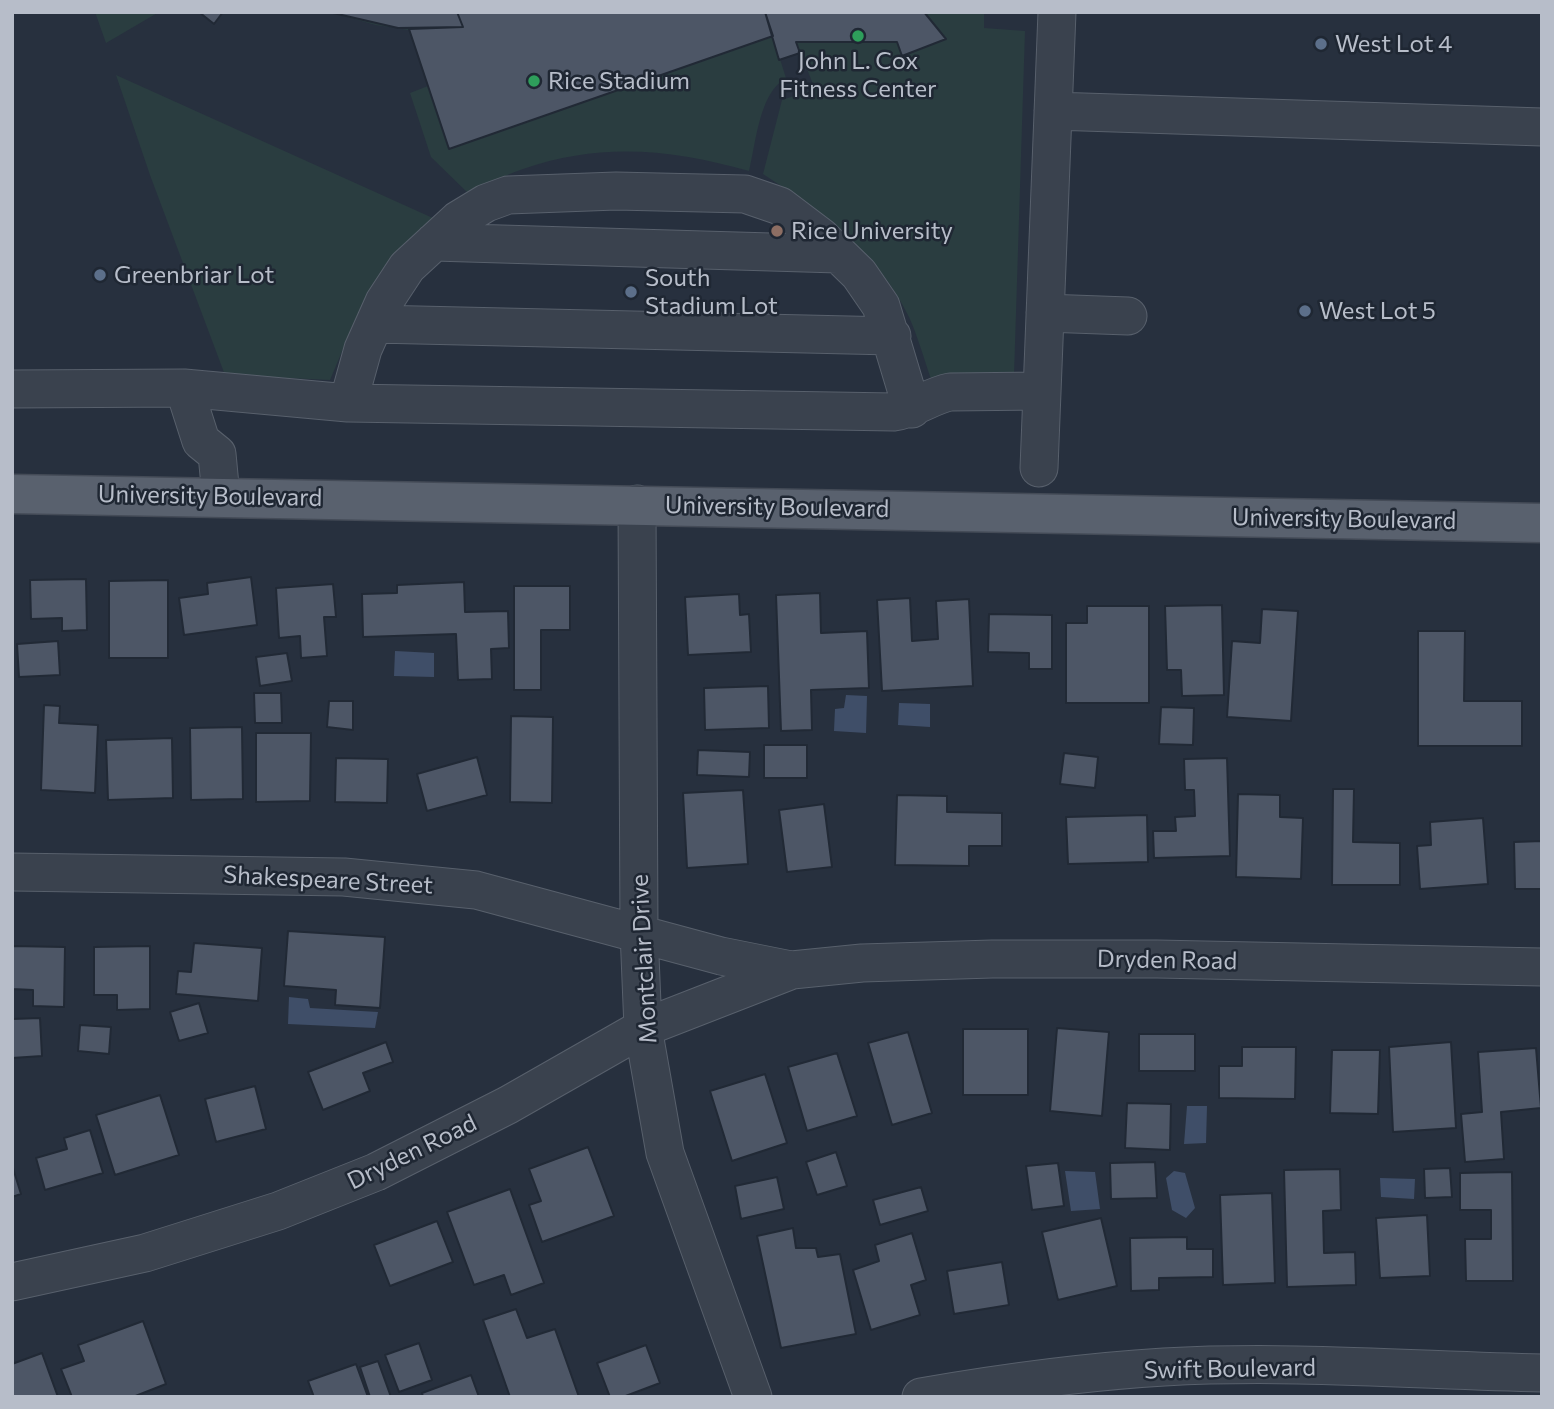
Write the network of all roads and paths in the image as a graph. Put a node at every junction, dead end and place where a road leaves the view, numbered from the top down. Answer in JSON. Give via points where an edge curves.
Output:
{"nodes":[{"id":1,"x":1057,"y":12,"type":"edge"},
{"id":2,"x":1053,"y":111,"type":"junction"},
{"id":3,"x":1542,"y":127,"type":"edge"},
{"id":4,"x":434,"y":242,"type":"junction"},
{"id":5,"x":838,"y":254,"type":"junction"},
{"id":6,"x":1045,"y":313,"type":"junction"},
{"id":7,"x":1128,"y":316,"type":"dead end"},
{"id":8,"x":375,"y":324,"type":"junction"},
{"id":9,"x":892,"y":336,"type":"junction"},
{"id":10,"x":184,"y":388,"type":"junction"},
{"id":11,"x":12,"y":389,"type":"edge"},
{"id":12,"x":1042,"y":391,"type":"junction"},
{"id":13,"x":348,"y":402,"type":"junction"},
{"id":14,"x":912,"y":410,"type":"junction"},
{"id":15,"x":1039,"y":468,"type":"dead end"},
{"id":16,"x":12,"y":494,"type":"edge"},
{"id":17,"x":221,"y":496,"type":"junction"},
{"id":18,"x":637,"y":504,"type":"junction"},
{"id":19,"x":1542,"y":523,"type":"edge"},
{"id":20,"x":12,"y":872,"type":"edge"},
{"id":21,"x":639,"y":932,"type":"junction"},
{"id":22,"x":1542,"y":967,"type":"edge"},
{"id":23,"x":792,"y":970,"type":"junction"},
{"id":24,"x":643,"y":1028,"type":"junction"},
{"id":25,"x":12,"y":1282,"type":"edge"},
{"id":26,"x":1542,"y":1373,"type":"edge"},
{"id":27,"x":753,"y":1397,"type":"edge"},
{"id":28,"x":920,"y":1397,"type":"edge"}],
"edges":[{"from":1,"to":2,"type":"street"},
{"from":2,"to":3,"type":"street"},
{"from":2,"to":6,"type":"street"},
{"from":4,"to":5,"type":"street"},
{"from":4,"to":5,"type":"street","via":[[458,220],[508,195],[616,191],[745,194],[780,206]]},
{"from":4,"to":8,"type":"street","via":[[407,267]]},
{"from":5,"to":9,"type":"street","via":[[881,306]]},
{"from":6,"to":7,"type":"street"},
{"from":6,"to":12,"type":"street"},
{"from":8,"to":9,"type":"street"},
{"from":8,"to":13,"type":"street"},
{"from":9,"to":14,"type":"street"},
{"from":10,"to":11,"type":"street"},
{"from":10,"to":13,"type":"street"},
{"from":10,"to":17,"type":"street","via":[[201,441],[217,454]]},
{"from":12,"to":14,"type":"street","via":[[936,394]]},
{"from":12,"to":15,"type":"street"},
{"from":13,"to":14,"type":"street"},
{"from":16,"to":17,"type":"main road","name":"University Boulevard"},
{"from":17,"to":18,"type":"main road","name":"University Boulevard"},
{"from":18,"to":19,"type":"main road","name":"University Boulevard"},
{"from":18,"to":21,"type":"street","name":"Montclair Drive"},
{"from":20,"to":21,"type":"street","name":"Shakespeare Street","via":[[344,877],[477,890]]},
{"from":21,"to":23,"type":"street","name":"Dryden Road"},
{"from":21,"to":24,"type":"street","name":"Montclair Drive"},
{"from":22,"to":23,"type":"street","name":"Dryden Road","via":[[1020,959],[862,963]]},
{"from":23,"to":24,"type":"street","name":"Dryden Road"},
{"from":24,"to":25,"type":"street","name":"Dryden Road","via":[[508,1105],[376,1172],[278,1211],[145,1253]]},
{"from":24,"to":27,"type":"street","name":"Montclair Drive","via":[[665,1153]]},
{"from":26,"to":28,"type":"street","name":"Swift Boulevard","via":[[1164,1367],[1016,1381]]}]}
